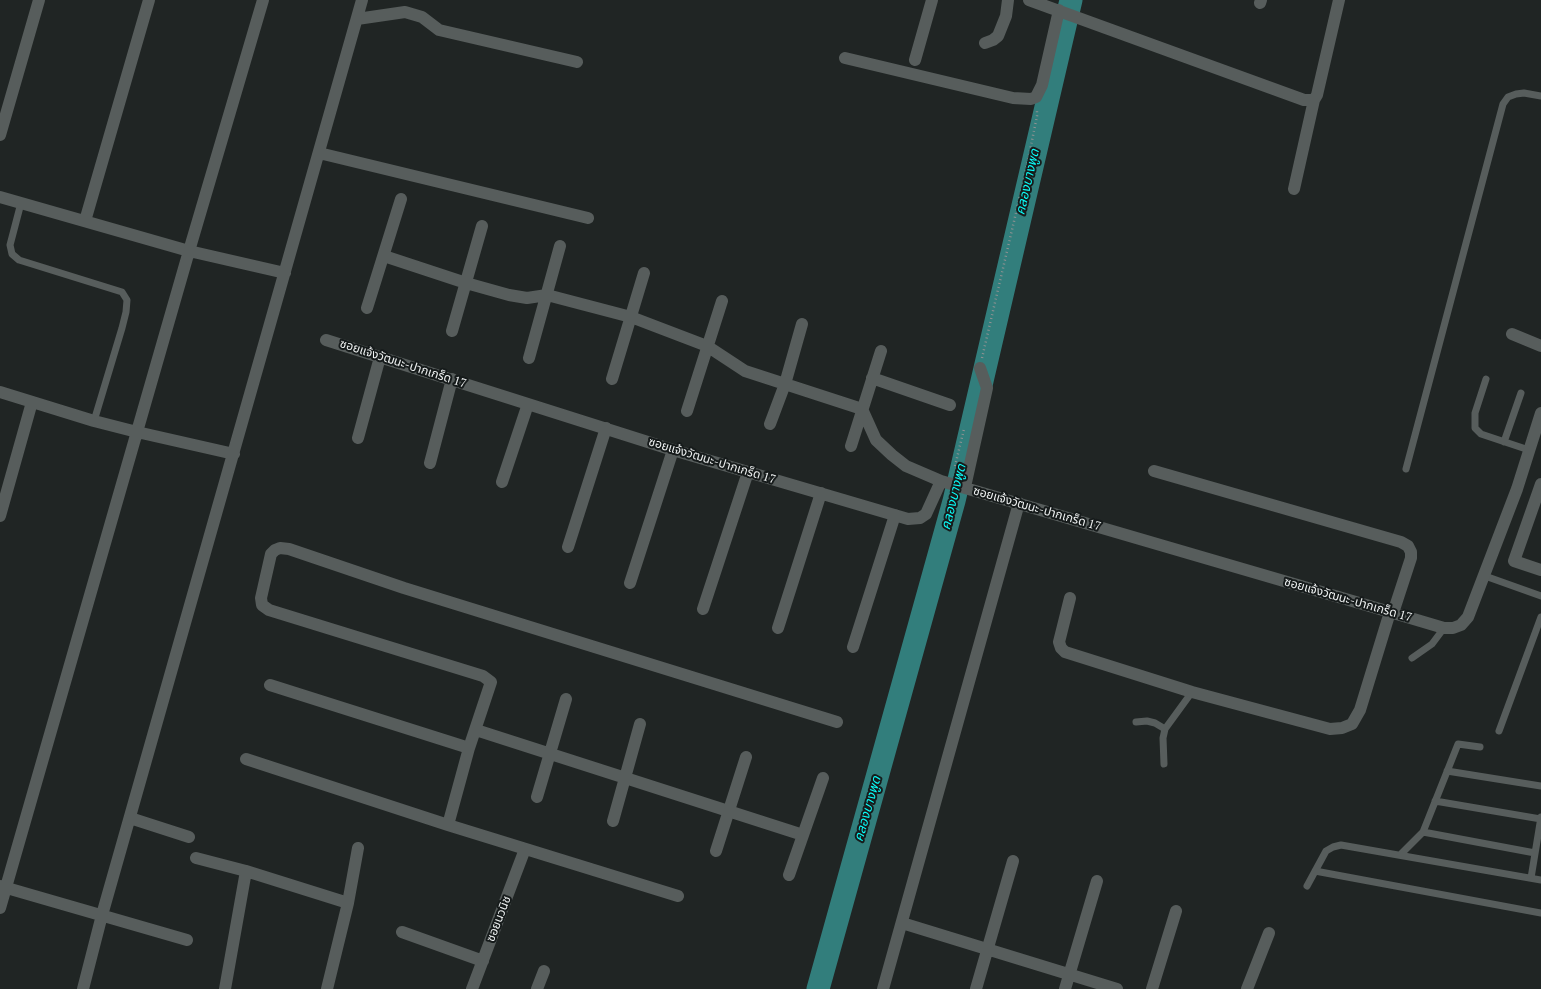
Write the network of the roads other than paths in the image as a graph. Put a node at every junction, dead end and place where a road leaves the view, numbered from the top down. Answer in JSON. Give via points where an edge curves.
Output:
{"nodes":[{"id":1,"x":39,"y":0,"type":"edge"},
{"id":2,"x":149,"y":0,"type":"edge"},
{"id":3,"x":263,"y":0,"type":"edge"},
{"id":4,"x":362,"y":0,"type":"edge"},
{"id":5,"x":932,"y":0,"type":"edge"},
{"id":6,"x":1008,"y":0,"type":"edge"},
{"id":7,"x":1029,"y":0,"type":"edge"},
{"id":8,"x":1339,"y":0,"type":"edge"},
{"id":9,"x":1067,"y":13,"type":"junction"},
{"id":10,"x":357,"y":19,"type":"junction"},
{"id":11,"x":985,"y":43,"type":"dead end"},
{"id":12,"x":845,"y":58,"type":"dead end"},
{"id":13,"x":915,"y":60,"type":"dead end"},
{"id":14,"x":577,"y":62,"type":"dead end"},
{"id":15,"x":1541,"y":96,"type":"edge"},
{"id":16,"x":1314,"y":100,"type":"junction"},
{"id":17,"x":0,"y":135,"type":"edge"},
{"id":18,"x":319,"y":154,"type":"junction"},
{"id":19,"x":1294,"y":189,"type":"dead end"},
{"id":20,"x":0,"y":198,"type":"edge"},
{"id":21,"x":401,"y":199,"type":"dead end"},
{"id":22,"x":21,"y":203,"type":"junction"},
{"id":23,"x":588,"y":218,"type":"dead end"},
{"id":24,"x":85,"y":221,"type":"junction"},
{"id":25,"x":482,"y":226,"type":"dead end"},
{"id":26,"x":560,"y":246,"type":"dead end"},
{"id":27,"x":188,"y":250,"type":"junction"},
{"id":28,"x":384,"y":256,"type":"junction"},
{"id":29,"x":286,"y":273,"type":"junction"},
{"id":30,"x":644,"y":273,"type":"dead end"},
{"id":31,"x":466,"y":284,"type":"junction"},
{"id":32,"x":547,"y":295,"type":"junction"},
{"id":33,"x":722,"y":301,"type":"dead end"},
{"id":34,"x":367,"y":308,"type":"dead end"},
{"id":35,"x":631,"y":317,"type":"junction"},
{"id":36,"x":802,"y":324,"type":"dead end"},
{"id":37,"x":452,"y":331,"type":"dead end"},
{"id":38,"x":1512,"y":334,"type":"dead end"},
{"id":39,"x":326,"y":340,"type":"dead end"},
{"id":40,"x":707,"y":346,"type":"junction"},
{"id":41,"x":1541,"y":346,"type":"edge"},
{"id":42,"x":881,"y":351,"type":"dead end"},
{"id":43,"x":380,"y":357,"type":"junction"},
{"id":44,"x":529,"y":358,"type":"dead end"},
{"id":45,"x":980,"y":368,"type":"road end"},
{"id":46,"x":872,"y":378,"type":"junction"},
{"id":47,"x":452,"y":379,"type":"junction"},
{"id":48,"x":612,"y":379,"type":"dead end"},
{"id":49,"x":1486,"y":379,"type":"dead end"},
{"id":50,"x":785,"y":384,"type":"junction"},
{"id":51,"x":0,"y":392,"type":"edge"},
{"id":52,"x":1520,"y":393,"type":"dead end"},
{"id":53,"x":32,"y":402,"type":"junction"},
{"id":54,"x":528,"y":404,"type":"junction"},
{"id":55,"x":950,"y":406,"type":"dead end"},
{"id":56,"x":862,"y":409,"type":"junction"},
{"id":57,"x":687,"y":411,"type":"dead end"},
{"id":58,"x":1541,"y":413,"type":"edge"},
{"id":59,"x":94,"y":421,"type":"junction"},
{"id":60,"x":770,"y":424,"type":"dead end"},
{"id":61,"x":606,"y":428,"type":"junction"},
{"id":62,"x":137,"y":432,"type":"junction"},
{"id":63,"x":358,"y":438,"type":"dead end"},
{"id":64,"x":1504,"y":442,"type":"junction"},
{"id":65,"x":851,"y":446,"type":"dead end"},
{"id":66,"x":673,"y":450,"type":"junction"},
{"id":67,"x":1530,"y":450,"type":"junction"},
{"id":68,"x":234,"y":454,"type":"junction"},
{"id":69,"x":430,"y":463,"type":"dead end"},
{"id":70,"x":1406,"y":469,"type":"dead end"},
{"id":71,"x":1154,"y":471,"type":"dead end"},
{"id":72,"x":748,"y":472,"type":"junction"},
{"id":73,"x":941,"y":481,"type":"junction"},
{"id":74,"x":502,"y":482,"type":"dead end"},
{"id":75,"x":1541,"y":484,"type":"edge"},
{"id":76,"x":960,"y":486,"type":"junction"},
{"id":77,"x":820,"y":493,"type":"junction"},
{"id":78,"x":1019,"y":503,"type":"junction"},
{"id":79,"x":895,"y":515,"type":"junction"},
{"id":80,"x":0,"y":516,"type":"edge"},
{"id":81,"x":568,"y":547,"type":"dead end"},
{"id":82,"x":1541,"y":570,"type":"edge"},
{"id":83,"x":1485,"y":576,"type":"junction"},
{"id":84,"x":630,"y":583,"type":"dead end"},
{"id":85,"x":1541,"y":596,"type":"edge"},
{"id":86,"x":1070,"y":598,"type":"dead end"},
{"id":87,"x":703,"y":609,"type":"dead end"},
{"id":88,"x":1391,"y":613,"type":"junction"},
{"id":89,"x":1541,"y":617,"type":"edge"},
{"id":90,"x":778,"y":628,"type":"dead end"},
{"id":91,"x":1444,"y":628,"type":"junction"},
{"id":92,"x":853,"y":646,"type":"dead end"},
{"id":93,"x":1412,"y":658,"type":"dead end"},
{"id":94,"x":270,"y":685,"type":"dead end"},
{"id":95,"x":1192,"y":692,"type":"junction"},
{"id":96,"x":566,"y":699,"type":"dead end"},
{"id":97,"x":837,"y":722,"type":"dead end"},
{"id":98,"x":1136,"y":722,"type":"dead end"},
{"id":99,"x":640,"y":724,"type":"dead end"},
{"id":100,"x":1165,"y":729,"type":"junction"},
{"id":101,"x":476,"y":730,"type":"junction"},
{"id":102,"x":1499,"y":732,"type":"dead end"},
{"id":103,"x":1480,"y":747,"type":"dead end"},
{"id":104,"x":469,"y":748,"type":"junction"},
{"id":105,"x":550,"y":754,"type":"junction"},
{"id":106,"x":746,"y":757,"type":"dead end"},
{"id":107,"x":246,"y":759,"type":"dead end"},
{"id":108,"x":1164,"y":764,"type":"dead end"},
{"id":109,"x":1447,"y":771,"type":"junction"},
{"id":110,"x":626,"y":778,"type":"junction"},
{"id":111,"x":823,"y":778,"type":"dead end"},
{"id":112,"x":1541,"y":786,"type":"edge"},
{"id":113,"x":537,"y":797,"type":"dead end"},
{"id":114,"x":1436,"y":801,"type":"junction"},
{"id":115,"x":729,"y":811,"type":"junction"},
{"id":116,"x":130,"y":818,"type":"junction"},
{"id":117,"x":1541,"y":818,"type":"edge"},
{"id":118,"x":613,"y":820,"type":"dead end"},
{"id":119,"x":448,"y":825,"type":"junction"},
{"id":120,"x":1423,"y":832,"type":"junction"},
{"id":121,"x":803,"y":835,"type":"junction"},
{"id":122,"x":189,"y":836,"type":"dead end"},
{"id":123,"x":358,"y":848,"type":"dead end"},
{"id":124,"x":526,"y":849,"type":"junction"},
{"id":125,"x":716,"y":851,"type":"dead end"},
{"id":126,"x":1535,"y":853,"type":"junction"},
{"id":127,"x":1400,"y":855,"type":"junction"},
{"id":128,"x":196,"y":858,"type":"dead end"},
{"id":129,"x":1013,"y":861,"type":"dead end"},
{"id":130,"x":246,"y":871,"type":"junction"},
{"id":131,"x":1315,"y":871,"type":"junction"},
{"id":132,"x":789,"y":875,"type":"dead end"},
{"id":133,"x":1531,"y":878,"type":"junction"},
{"id":134,"x":1541,"y":880,"type":"edge"},
{"id":135,"x":1097,"y":881,"type":"dead end"},
{"id":136,"x":1307,"y":886,"type":"dead end"},
{"id":137,"x":3,"y":887,"type":"edge"},
{"id":138,"x":678,"y":896,"type":"dead end"},
{"id":139,"x":348,"y":903,"type":"junction"},
{"id":140,"x":0,"y":908,"type":"edge"},
{"id":141,"x":1176,"y":911,"type":"dead end"},
{"id":142,"x":1541,"y":913,"type":"edge"},
{"id":143,"x":102,"y":915,"type":"junction"},
{"id":144,"x":902,"y":923,"type":"junction"},
{"id":145,"x":402,"y":932,"type":"dead end"},
{"id":146,"x":1269,"y":933,"type":"dead end"},
{"id":147,"x":187,"y":940,"type":"dead end"},
{"id":148,"x":987,"y":949,"type":"junction"},
{"id":149,"x":483,"y":961,"type":"junction"},
{"id":150,"x":544,"y":971,"type":"dead end"},
{"id":151,"x":1069,"y":974,"type":"junction"},
{"id":152,"x":83,"y":989,"type":"edge"},
{"id":153,"x":225,"y":989,"type":"edge"},
{"id":154,"x":327,"y":989,"type":"edge"},
{"id":155,"x":472,"y":989,"type":"edge"},
{"id":156,"x":537,"y":989,"type":"edge"},
{"id":157,"x":883,"y":989,"type":"edge"},
{"id":158,"x":976,"y":989,"type":"edge"},
{"id":159,"x":1065,"y":989,"type":"edge"},
{"id":160,"x":1117,"y":989,"type":"edge"},
{"id":161,"x":1152,"y":989,"type":"edge"},
{"id":162,"x":1247,"y":989,"type":"edge"}],
"edges":[{"from":1,"to":17,"type":"street"},
{"from":2,"to":24,"type":"street"},
{"from":3,"to":27,"type":"street"},
{"from":4,"to":10,"type":"street"},
{"from":5,"to":13,"type":"street"},
{"from":6,"to":11,"type":"street","via":[[1003,28],[998,36]]},
{"from":7,"to":9,"type":"street"},
{"from":8,"to":16,"type":"street"},
{"from":9,"to":12,"type":"street","via":[[1042,85],[1036,97],[1024,100]]},
{"from":9,"to":16,"type":"street","via":[[1304,100]]},
{"from":10,"to":14,"type":"street","via":[[405,12],[422,17],[439,30]]},
{"from":10,"to":18,"type":"street"},
{"from":15,"to":70,"type":"lane","via":[[1516,94],[1508,97],[1503,104]]},
{"from":16,"to":19,"type":"street"},
{"from":18,"to":23,"type":"street"},
{"from":18,"to":29,"type":"street"},
{"from":20,"to":22,"type":"street"},
{"from":21,"to":28,"type":"street"},
{"from":22,"to":24,"type":"street"},
{"from":22,"to":59,"type":"lane","via":[[10,245],[12,254],[19,260],[122,292],[127,300],[124,323]]},
{"from":24,"to":27,"type":"street"},
{"from":25,"to":31,"type":"street"},
{"from":26,"to":32,"type":"street"},
{"from":27,"to":29,"type":"street"},
{"from":27,"to":62,"type":"street"},
{"from":28,"to":31,"type":"street"},
{"from":28,"to":34,"type":"street"},
{"from":29,"to":68,"type":"street"},
{"from":30,"to":35,"type":"street"},
{"from":31,"to":32,"type":"street","via":[[527,298]]},
{"from":31,"to":37,"type":"street"},
{"from":32,"to":35,"type":"street"},
{"from":32,"to":44,"type":"street"},
{"from":33,"to":40,"type":"street"},
{"from":35,"to":40,"type":"street"},
{"from":35,"to":48,"type":"street"},
{"from":36,"to":50,"type":"street"},
{"from":38,"to":41,"type":"street"},
{"from":39,"to":43,"type":"street","name":"ซอยแจ้งวัฒนะ-ปากเกร็ด 17"},
{"from":40,"to":50,"type":"street","via":[[745,371]]},
{"from":40,"to":57,"type":"street"},
{"from":42,"to":46,"type":"street"},
{"from":43,"to":47,"type":"street","name":"ซอยแจ้งวัฒนะ-ปากเกร็ด 17"},
{"from":43,"to":63,"type":"street"},
{"from":45,"to":76,"type":"street","via":[[987,388]]},
{"from":46,"to":55,"type":"street"},
{"from":46,"to":56,"type":"street"},
{"from":47,"to":54,"type":"street","name":"ซอยแจ้งวัฒนะ-ปากเกร็ด 17"},
{"from":47,"to":69,"type":"street"},
{"from":49,"to":64,"type":"lane","via":[[1475,413],[1475,428],[1481,434]]},
{"from":50,"to":56,"type":"street"},
{"from":50,"to":60,"type":"street"},
{"from":51,"to":53,"type":"street"},
{"from":52,"to":64,"type":"lane"},
{"from":53,"to":59,"type":"street"},
{"from":53,"to":80,"type":"street"},
{"from":54,"to":61,"type":"street","name":"ซอยแจ้งวัฒนะ-ปากเกร็ด 17"},
{"from":54,"to":74,"type":"street"},
{"from":56,"to":65,"type":"street"},
{"from":56,"to":73,"type":"street","via":[[876,440],[892,455],[906,466]]},
{"from":58,"to":67,"type":"street","name":"ซอยแจ้งวัฒนะ-ปากเกร็ด 17"},
{"from":59,"to":62,"type":"street"},
{"from":61,"to":66,"type":"street","name":"ซอยแจ้งวัฒนะ-ปากเกร็ด 17"},
{"from":61,"to":81,"type":"street"},
{"from":62,"to":68,"type":"street"},
{"from":62,"to":137,"type":"street"},
{"from":64,"to":67,"type":"lane"},
{"from":66,"to":72,"type":"street","name":"ซอยแจ้งวัฒนะ-ปากเกร็ด 17"},
{"from":66,"to":84,"type":"street"},
{"from":67,"to":83,"type":"street","name":"ซอยแจ้งวัฒนะ-ปากเกร็ด 17"},
{"from":68,"to":116,"type":"street"},
{"from":71,"to":88,"type":"street","via":[[1408,546],[1411,558]]},
{"from":72,"to":77,"type":"street","name":"ซอยแจ้งวัฒนะ-ปากเกร็ด 17"},
{"from":72,"to":87,"type":"street"},
{"from":73,"to":76,"type":"street","name":"ซอยแจ้งวัฒนะ-ปากเกร็ด 17"},
{"from":73,"to":79,"type":"street","name":"ซอยแจ้งวัฒนะ-ปากเกร็ด 17","via":[[926,514],[920,518],[908,519]]},
{"from":75,"to":82,"type":"street","via":[[1514,561]]},
{"from":76,"to":78,"type":"street","name":"ซอยแจ้งวัฒนะ-ปากเกร็ด 17"},
{"from":77,"to":79,"type":"street","name":"ซอยแจ้งวัฒนะ-ปากเกร็ด 17"},
{"from":77,"to":90,"type":"street"},
{"from":78,"to":88,"type":"street","name":"ซอยแจ้งวัฒนะ-ปากเกร็ด 17"},
{"from":78,"to":144,"type":"street"},
{"from":79,"to":92,"type":"street"},
{"from":83,"to":85,"type":"lane"},
{"from":83,"to":91,"type":"street","name":"ซอยแจ้งวัฒนะ-ปากเกร็ด 17","via":[[1468,617],[1461,626]]},
{"from":86,"to":95,"type":"street","via":[[1059,642],[1065,652]]},
{"from":88,"to":91,"type":"street","name":"ซอยแจ้งวัฒนะ-ปากเกร็ด 17"},
{"from":88,"to":95,"type":"street","via":[[1360,710],[1352,724],[1342,728],[1315,726]]},
{"from":89,"to":102,"type":"lane"},
{"from":91,"to":93,"type":"lane","via":[[1432,644]]},
{"from":94,"to":104,"type":"street"},
{"from":95,"to":100,"type":"lane"},
{"from":96,"to":105,"type":"street"},
{"from":97,"to":101,"type":"street","via":[[404,588],[289,549],[280,548],[271,554],[261,598],[262,605],[269,610],[482,676],[491,682]]},
{"from":98,"to":100,"type":"lane","via":[[1147,721]]},
{"from":99,"to":110,"type":"street"},
{"from":100,"to":108,"type":"lane"},
{"from":101,"to":104,"type":"street"},
{"from":101,"to":105,"type":"street"},
{"from":103,"to":109,"type":"lane","via":[[1458,744]]},
{"from":104,"to":119,"type":"street"},
{"from":105,"to":110,"type":"street"},
{"from":105,"to":113,"type":"street"},
{"from":106,"to":115,"type":"street"},
{"from":107,"to":119,"type":"street"},
{"from":109,"to":112,"type":"lane"},
{"from":109,"to":114,"type":"lane"},
{"from":110,"to":115,"type":"street"},
{"from":110,"to":118,"type":"street"},
{"from":111,"to":121,"type":"street"},
{"from":114,"to":117,"type":"lane"},
{"from":114,"to":120,"type":"lane"},
{"from":115,"to":121,"type":"street"},
{"from":115,"to":125,"type":"street"},
{"from":116,"to":122,"type":"street"},
{"from":116,"to":143,"type":"street"},
{"from":117,"to":126,"type":"lane"},
{"from":119,"to":124,"type":"street"},
{"from":120,"to":126,"type":"lane"},
{"from":120,"to":127,"type":"lane"},
{"from":121,"to":132,"type":"street"},
{"from":123,"to":139,"type":"street"},
{"from":124,"to":138,"type":"street"},
{"from":124,"to":149,"type":"street","name":"ซอยนวนิช"},
{"from":126,"to":133,"type":"lane"},
{"from":127,"to":131,"type":"lane","via":[[1341,845],[1326,851]]},
{"from":127,"to":133,"type":"lane"},
{"from":128,"to":130,"type":"street"},
{"from":129,"to":148,"type":"street"},
{"from":130,"to":139,"type":"street"},
{"from":130,"to":153,"type":"street"},
{"from":131,"to":136,"type":"lane"},
{"from":131,"to":142,"type":"lane"},
{"from":133,"to":134,"type":"lane"},
{"from":135,"to":151,"type":"street"},
{"from":137,"to":140,"type":"street"},
{"from":137,"to":143,"type":"street"},
{"from":139,"to":154,"type":"street"},
{"from":141,"to":161,"type":"street"},
{"from":143,"to":147,"type":"street"},
{"from":143,"to":152,"type":"street"},
{"from":144,"to":148,"type":"street"},
{"from":144,"to":157,"type":"street"},
{"from":145,"to":149,"type":"street"},
{"from":146,"to":162,"type":"street"},
{"from":148,"to":151,"type":"street"},
{"from":148,"to":158,"type":"street"},
{"from":149,"to":155,"type":"street","name":"ซอยนวนิช"},
{"from":150,"to":156,"type":"street"},
{"from":151,"to":159,"type":"street"},
{"from":151,"to":160,"type":"street"}]}
